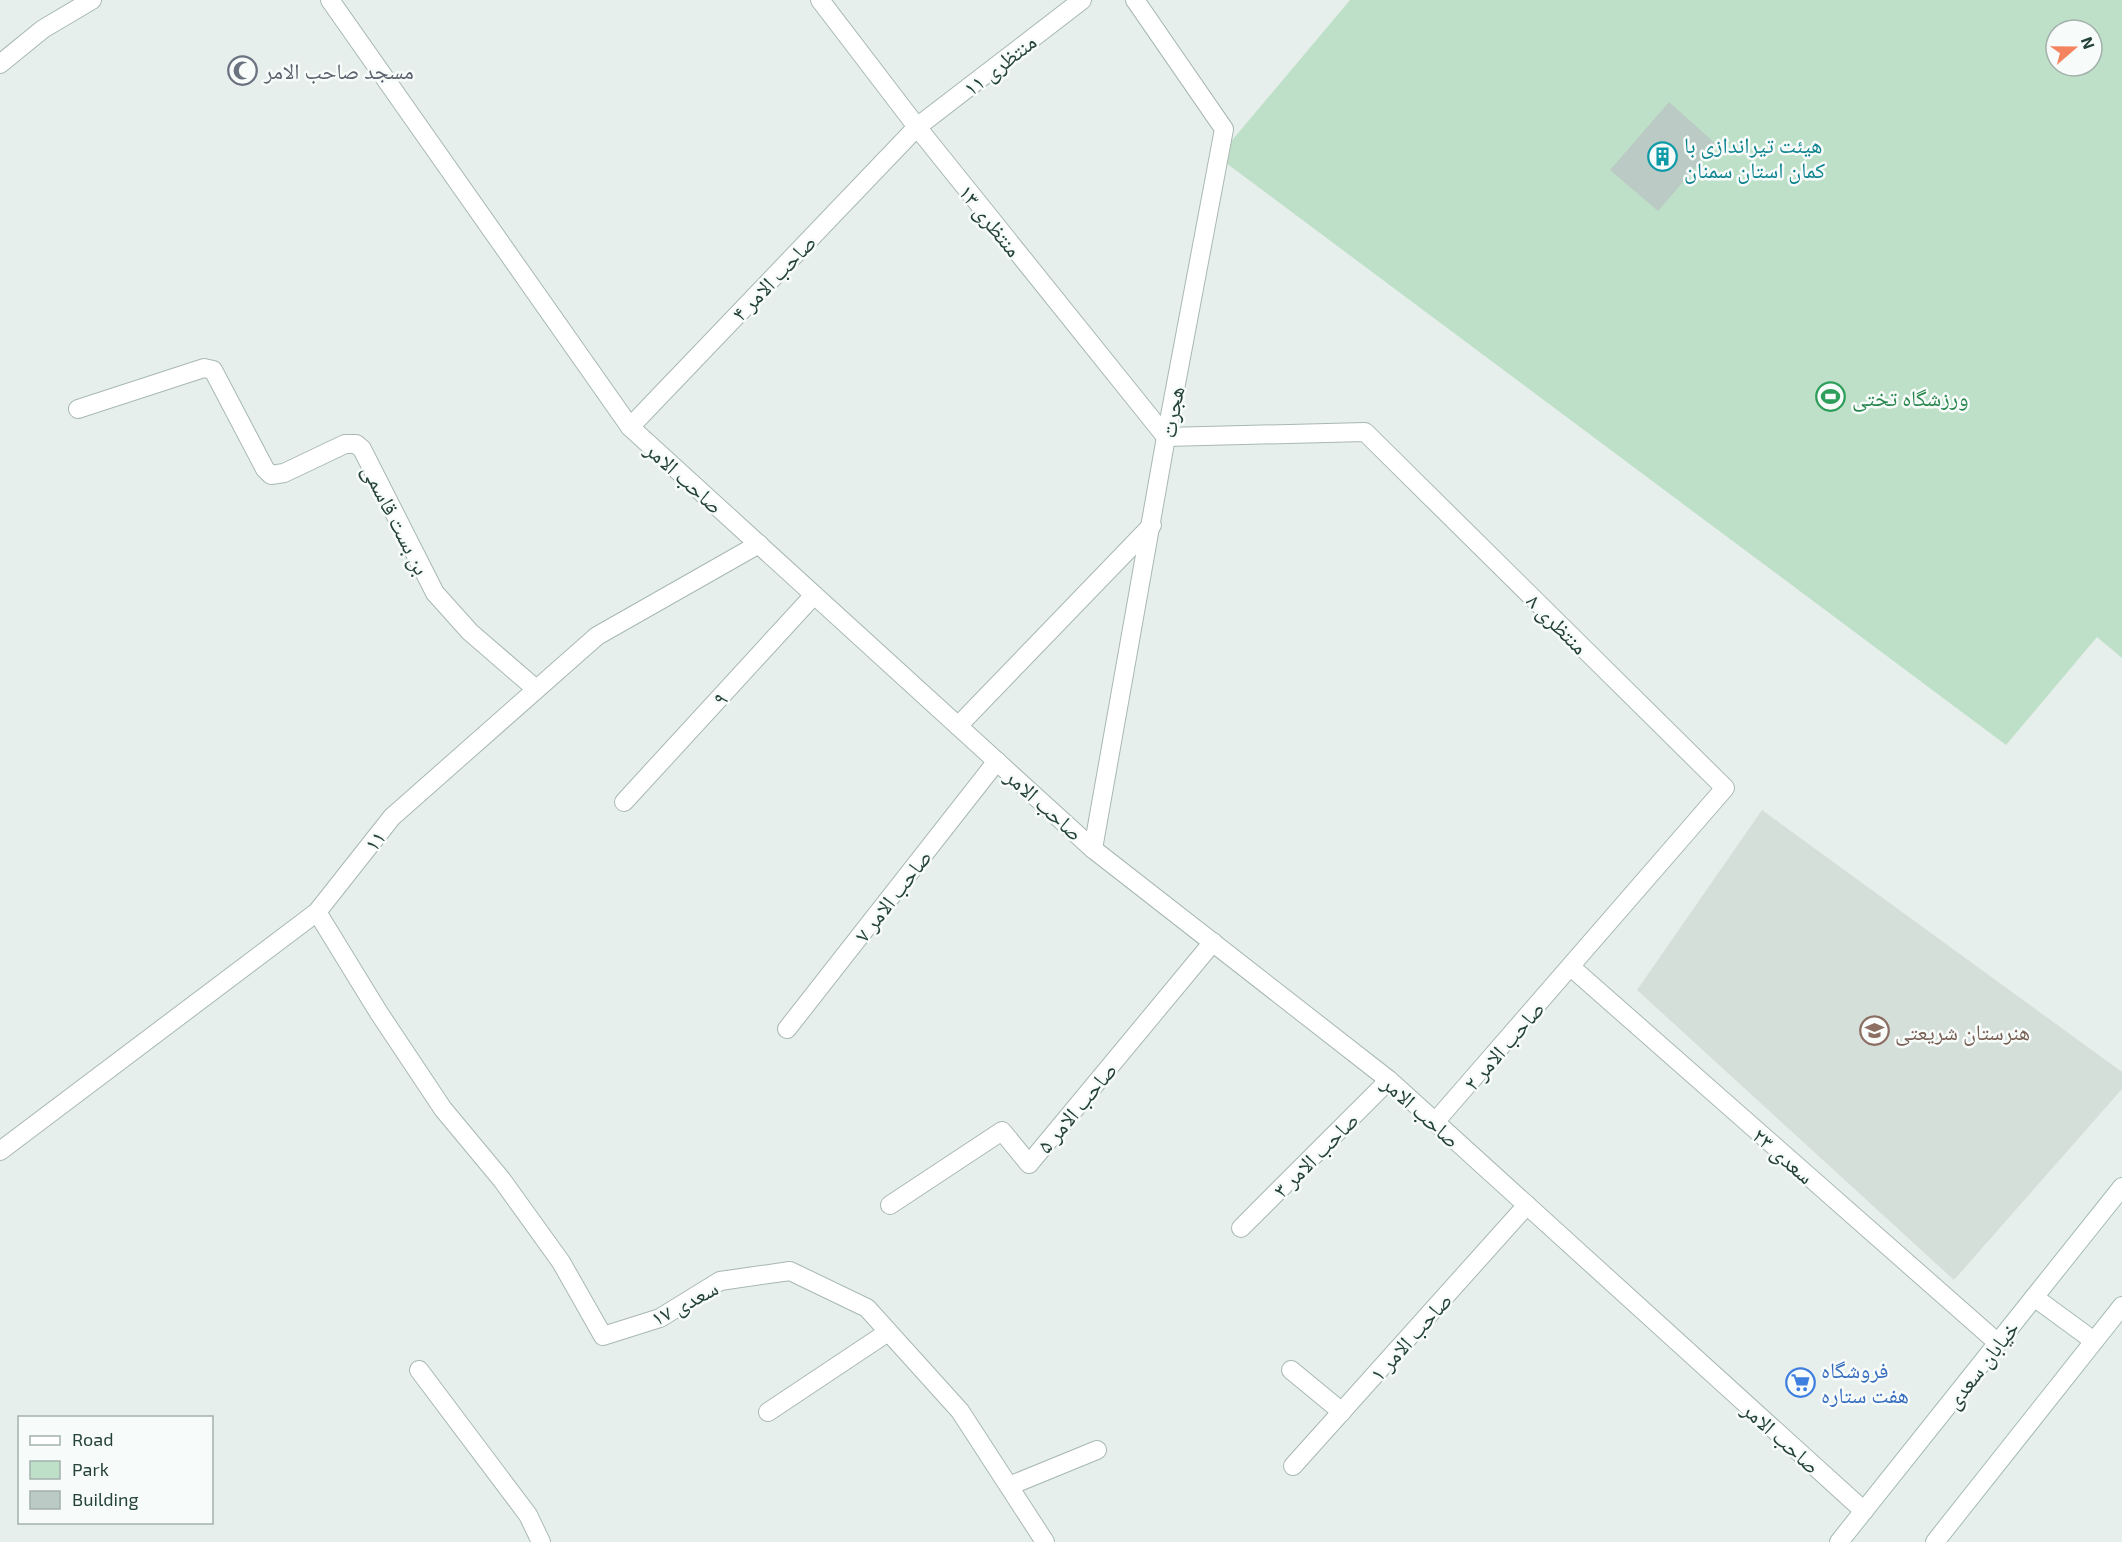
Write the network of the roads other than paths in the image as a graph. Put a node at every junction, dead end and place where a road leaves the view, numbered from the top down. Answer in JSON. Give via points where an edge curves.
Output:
{"nodes":[{"id":1,"x":92,"y":0,"type":"edge"},
{"id":2,"x":330,"y":0,"type":"edge"},
{"id":3,"x":820,"y":0,"type":"edge"},
{"id":4,"x":1082,"y":0,"type":"edge"},
{"id":5,"x":1135,"y":0,"type":"edge"},
{"id":6,"x":0,"y":64,"type":"edge"},
{"id":7,"x":917,"y":127,"type":"junction"},
{"id":8,"x":78,"y":409,"type":"dead end"},
{"id":9,"x":630,"y":427,"type":"junction"},
{"id":10,"x":1166,"y":437,"type":"junction"},
{"id":11,"x":1152,"y":525,"type":"junction"},
{"id":12,"x":759,"y":544,"type":"junction"},
{"id":13,"x":814,"y":595,"type":"junction"},
{"id":14,"x":537,"y":689,"type":"junction"},
{"id":15,"x":958,"y":726,"type":"junction"},
{"id":16,"x":997,"y":761,"type":"junction"},
{"id":17,"x":624,"y":802,"type":"dead end"},
{"id":18,"x":1093,"y":849,"type":"junction"},
{"id":19,"x":317,"y":912,"type":"junction"},
{"id":20,"x":1213,"y":942,"type":"junction"},
{"id":21,"x":1571,"y":967,"type":"junction"},
{"id":22,"x":787,"y":1029,"type":"dead end"},
{"id":23,"x":1389,"y":1080,"type":"junction"},
{"id":24,"x":1435,"y":1122,"type":"junction"},
{"id":25,"x":0,"y":1151,"type":"edge"},
{"id":26,"x":2122,"y":1187,"type":"edge"},
{"id":27,"x":890,"y":1205,"type":"dead end"},
{"id":28,"x":1527,"y":1205,"type":"junction"},
{"id":29,"x":1241,"y":1228,"type":"dead end"},
{"id":30,"x":2034,"y":1298,"type":"junction"},
{"id":31,"x":2122,"y":1306,"type":"edge"},
{"id":32,"x":888,"y":1332,"type":"junction"},
{"id":33,"x":2094,"y":1341,"type":"junction"},
{"id":34,"x":1998,"y":1342,"type":"junction"},
{"id":35,"x":419,"y":1370,"type":"dead end"},
{"id":36,"x":1291,"y":1370,"type":"dead end"},
{"id":37,"x":768,"y":1412,"type":"dead end"},
{"id":38,"x":1342,"y":1412,"type":"junction"},
{"id":39,"x":1097,"y":1450,"type":"dead end"},
{"id":40,"x":1293,"y":1466,"type":"dead end"},
{"id":41,"x":1009,"y":1486,"type":"junction"},
{"id":42,"x":1864,"y":1511,"type":"junction"},
{"id":43,"x":541,"y":1542,"type":"edge"},
{"id":44,"x":1045,"y":1542,"type":"edge"},
{"id":45,"x":1839,"y":1542,"type":"edge"},
{"id":46,"x":1935,"y":1542,"type":"edge"}],
"edges":[{"from":1,"to":6,"type":"street","via":[[43,29]]},
{"from":2,"to":9,"type":"street","name":"صاحب الامر"},
{"from":3,"to":7,"type":"street","name":"منتظری ۱۳"},
{"from":4,"to":7,"type":"street","name":"منتظری ۱۱"},
{"from":5,"to":10,"type":"street","name":"هجرت","via":[[1224,129]]},
{"from":7,"to":9,"type":"street","name":"صاحب الامر ۴"},
{"from":7,"to":10,"type":"street","name":"منتظری ۱۳"},
{"from":8,"to":14,"type":"street","name":"بن بست قاسمی","via":[[204,368],[213,370],[271,475],[284,473],[345,444],[356,444],[435,593],[470,632]]},
{"from":9,"to":12,"type":"street","name":"صاحب الامر"},
{"from":10,"to":11,"type":"street","name":"هجرت"},
{"from":10,"to":21,"type":"street","name":"منتظری ۸","via":[[1365,432],[1725,788]]},
{"from":11,"to":15,"type":"street"},
{"from":11,"to":18,"type":"street","name":"هجرت"},
{"from":12,"to":13,"type":"street","name":"صاحب الامر"},
{"from":12,"to":14,"type":"street","name":"۱۱","via":[[597,636]]},
{"from":13,"to":15,"type":"street","name":"صاحب الامر"},
{"from":13,"to":17,"type":"street","name":"۹"},
{"from":14,"to":19,"type":"street","name":"۱۱","via":[[392,817]]},
{"from":15,"to":16,"type":"street","name":"صاحب الامر"},
{"from":16,"to":18,"type":"street","name":"صاحب الامر"},
{"from":16,"to":22,"type":"street","name":"صاحب الامر ۷"},
{"from":18,"to":20,"type":"street","name":"صاحب الامر"},
{"from":19,"to":25,"type":"street","name":"۱۱"},
{"from":19,"to":32,"type":"street","name":"سعدی ۱۷","via":[[443,1109],[502,1180],[561,1262],[603,1336],[660,1318],[720,1281],[790,1271],[867,1308]]},
{"from":20,"to":23,"type":"street","name":"صاحب الامر"},
{"from":20,"to":27,"type":"street","name":"صاحب الامر ۵","via":[[1029,1164],[1002,1131]]},
{"from":21,"to":24,"type":"street","name":"صاحب الامر ۲"},
{"from":21,"to":34,"type":"street","name":"سعدی ۲۳"},
{"from":23,"to":24,"type":"street","name":"صاحب الامر"},
{"from":23,"to":29,"type":"street","name":"صاحب الامر ۳"},
{"from":24,"to":28,"type":"street","name":"صاحب الامر"},
{"from":26,"to":30,"type":"street","name":"خیابان سعدی"},
{"from":28,"to":38,"type":"street","name":"صاحب الامر ۱"},
{"from":28,"to":42,"type":"street","name":"صاحب الامر"},
{"from":30,"to":33,"type":"street"},
{"from":30,"to":34,"type":"street","name":"خیابان سعدی"},
{"from":31,"to":33,"type":"street"},
{"from":32,"to":37,"type":"street"},
{"from":32,"to":41,"type":"street","name":"سعدی ۱۷","via":[[960,1412]]},
{"from":33,"to":46,"type":"street"},
{"from":34,"to":42,"type":"street","name":"خیابان سعدی"},
{"from":35,"to":43,"type":"street","via":[[528,1515]]},
{"from":36,"to":38,"type":"street"},
{"from":38,"to":40,"type":"street","name":"صاحب الامر ۱"},
{"from":39,"to":41,"type":"street"},
{"from":41,"to":44,"type":"street","name":"سعدی ۱۷"},
{"from":42,"to":45,"type":"street","name":"خیابان سعدی"}]}
